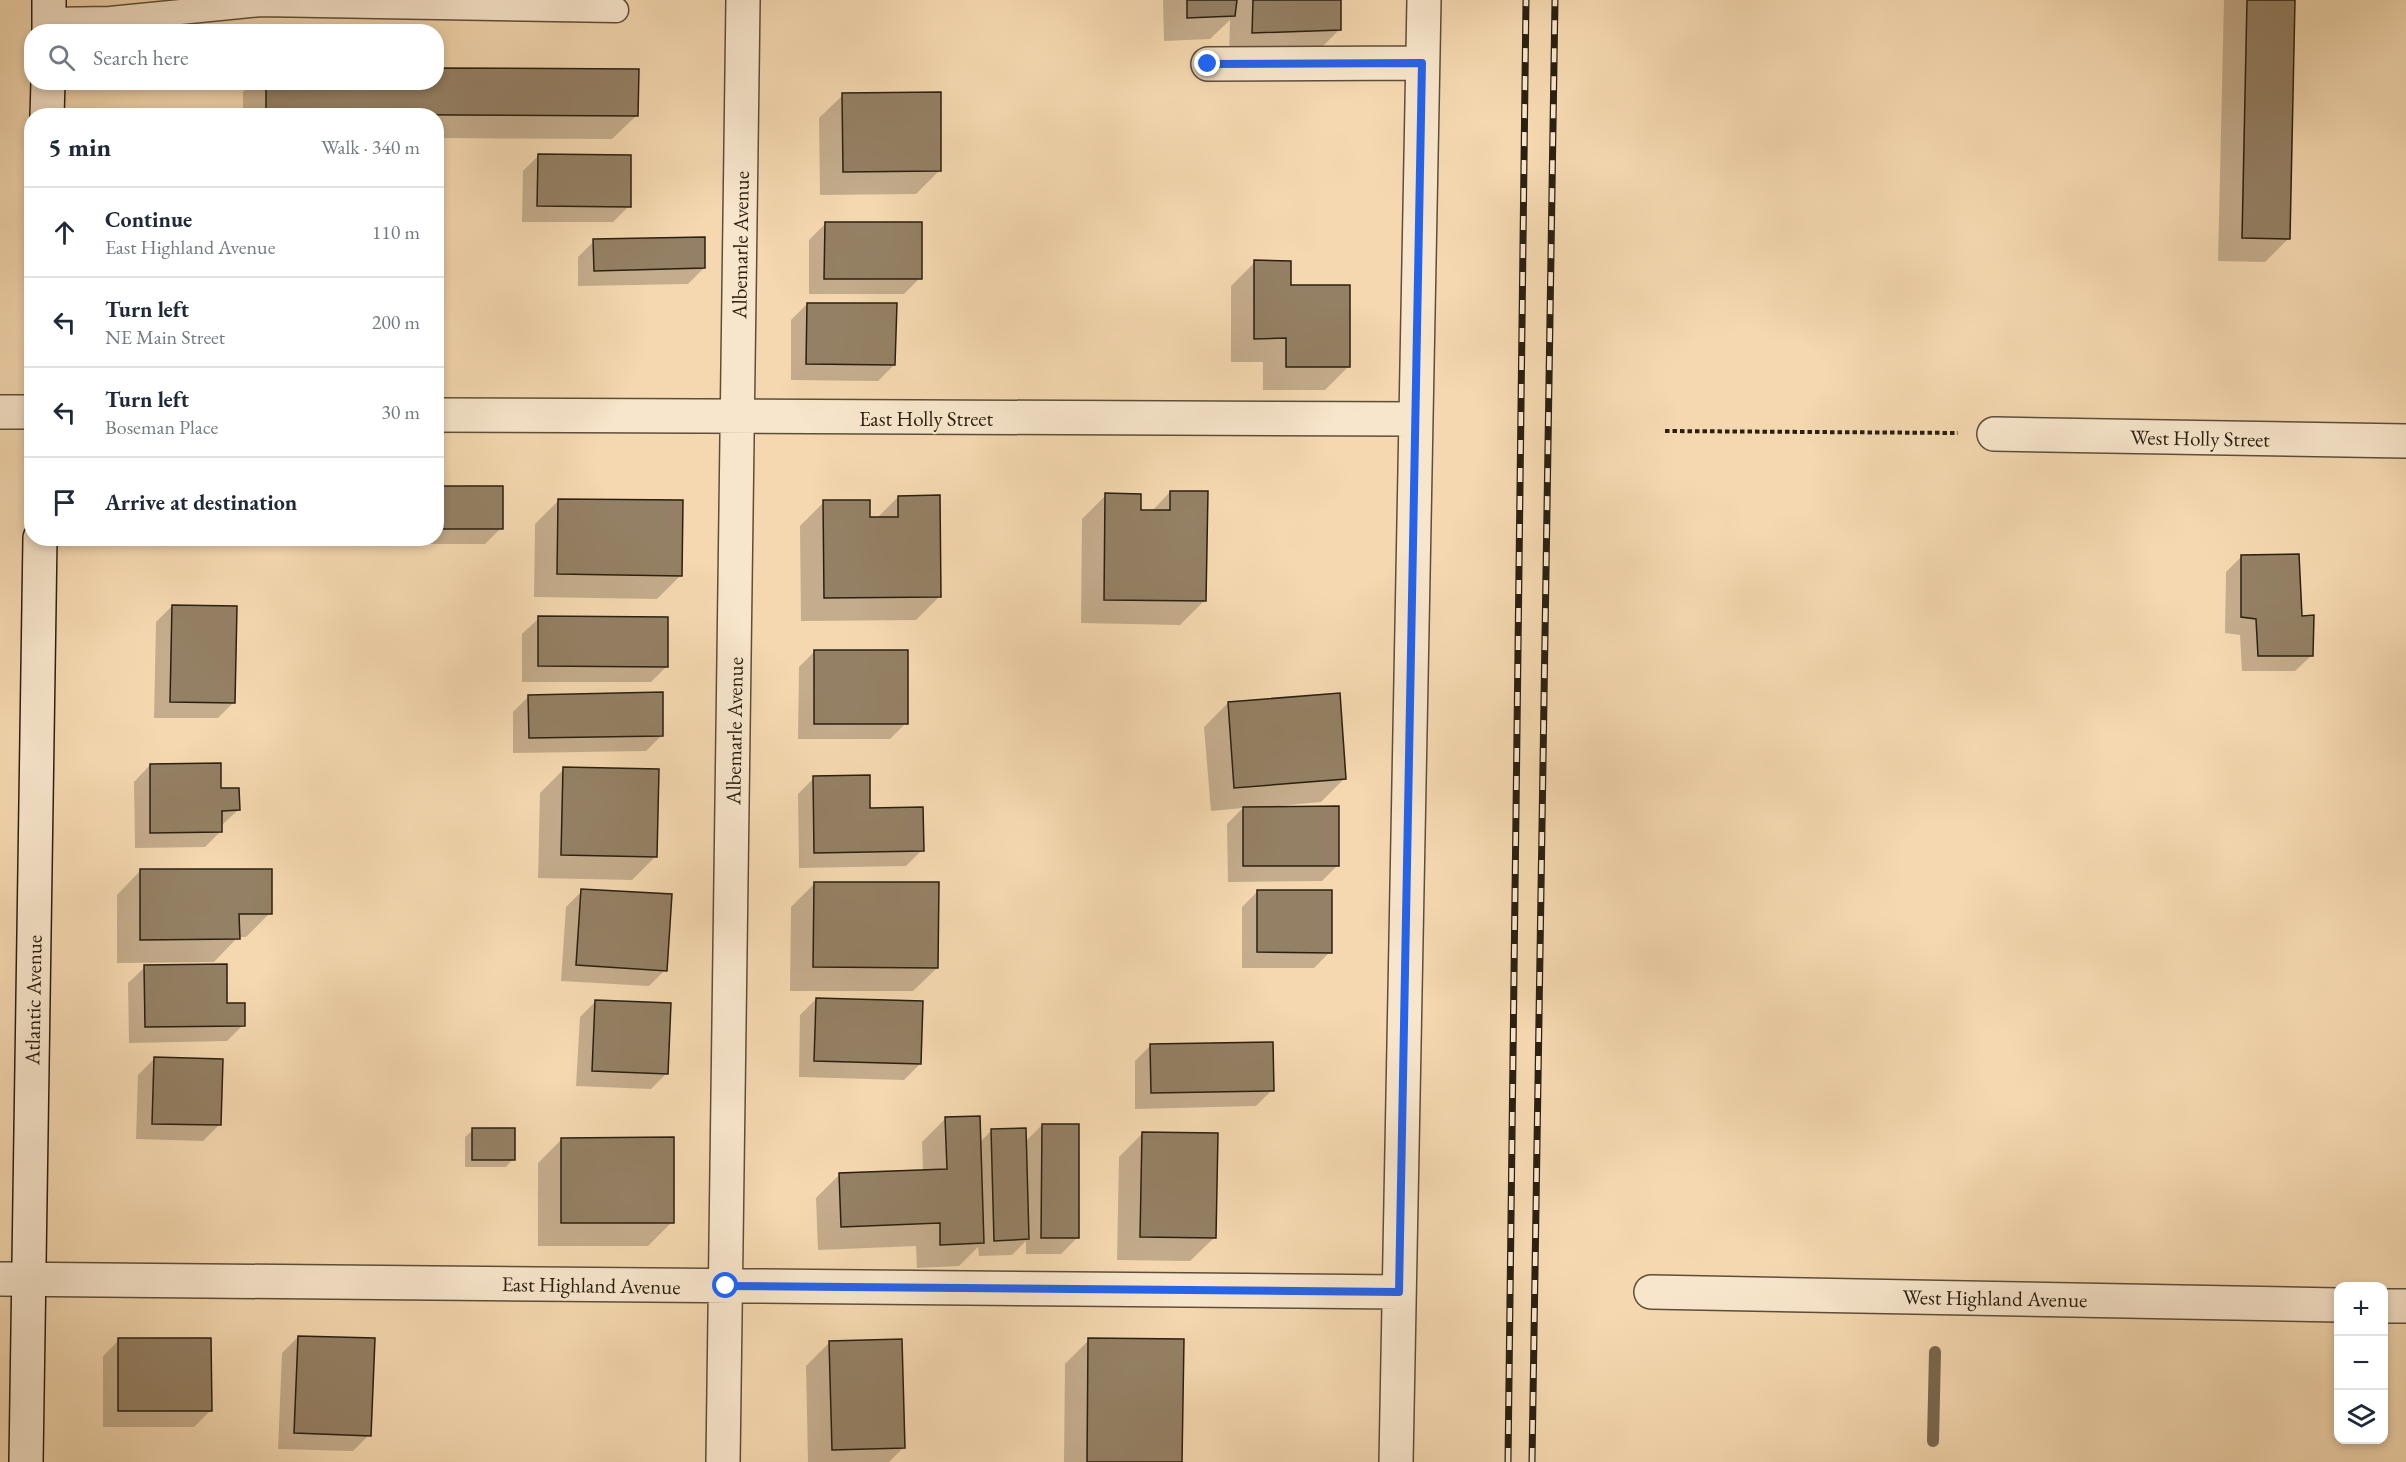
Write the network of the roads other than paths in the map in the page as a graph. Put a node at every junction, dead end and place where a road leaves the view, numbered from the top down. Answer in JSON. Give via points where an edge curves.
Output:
{"nodes":[{"id":1,"x":743,"y":0,"type":"edge"},
{"id":2,"x":1424,"y":0,"type":"edge"},
{"id":3,"x":616,"y":10,"type":"dead end"},
{"id":4,"x":49,"y":17,"type":"edge"},
{"id":5,"x":1422,"y":63,"type":"junction"},
{"id":6,"x":1208,"y":64,"type":"dead end"},
{"id":7,"x":48,"y":90,"type":"edge"},
{"id":8,"x":47,"y":108,"type":"edge"},
{"id":9,"x":0,"y":412,"type":"edge"},
{"id":10,"x":24,"y":412,"type":"edge"},
{"id":11,"x":444,"y":415,"type":"edge"},
{"id":12,"x":738,"y":417,"type":"junction"},
{"id":13,"x":1415,"y":419,"type":"junction"},
{"id":14,"x":1994,"y":434,"type":"road end"},
{"id":15,"x":2406,"y":441,"type":"edge"},
{"id":16,"x":40,"y":546,"type":"edge"},
{"id":17,"x":14,"y":1280,"type":"edge"},
{"id":18,"x":726,"y":1286,"type":"junction"},
{"id":19,"x":1399,"y":1292,"type":"junction"},
{"id":20,"x":1651,"y":1292,"type":"dead end"},
{"id":21,"x":2334,"y":1305,"type":"edge"},
{"id":22,"x":2388,"y":1306,"type":"edge"},
{"id":23,"x":2406,"y":1306,"type":"edge"},
{"id":24,"x":26,"y":1462,"type":"edge"},
{"id":25,"x":723,"y":1462,"type":"edge"},
{"id":26,"x":1396,"y":1462,"type":"edge"}],
"edges":[{"from":1,"to":12,"type":"street","name":"Albemarle Avenue"},
{"from":2,"to":5,"type":"street"},
{"from":3,"to":4,"type":"lane","via":[[261,4],[110,19]]},
{"from":5,"to":6,"type":"street"},
{"from":5,"to":13,"type":"street"},
{"from":7,"to":8,"type":"street"},
{"from":9,"to":10,"type":"street"},
{"from":11,"to":12,"type":"street","name":"East Holly Street"},
{"from":12,"to":13,"type":"street","name":"East Holly Street"},
{"from":12,"to":18,"type":"street","name":"Albemarle Avenue"},
{"from":13,"to":19,"type":"street"},
{"from":14,"to":15,"type":"street","name":"West Holly Street"},
{"from":16,"to":17,"type":"street","name":"Atlantic Avenue"},
{"from":17,"to":18,"type":"street","name":"East Highland Avenue"},
{"from":17,"to":24,"type":"street","name":"Atlantic Avenue"},
{"from":18,"to":19,"type":"street","name":"East Highland Avenue"},
{"from":18,"to":25,"type":"street","name":"Albemarle Avenue"},
{"from":19,"to":26,"type":"street"},
{"from":20,"to":21,"type":"street","name":"West Highland Avenue"},
{"from":22,"to":23,"type":"street"}]}
